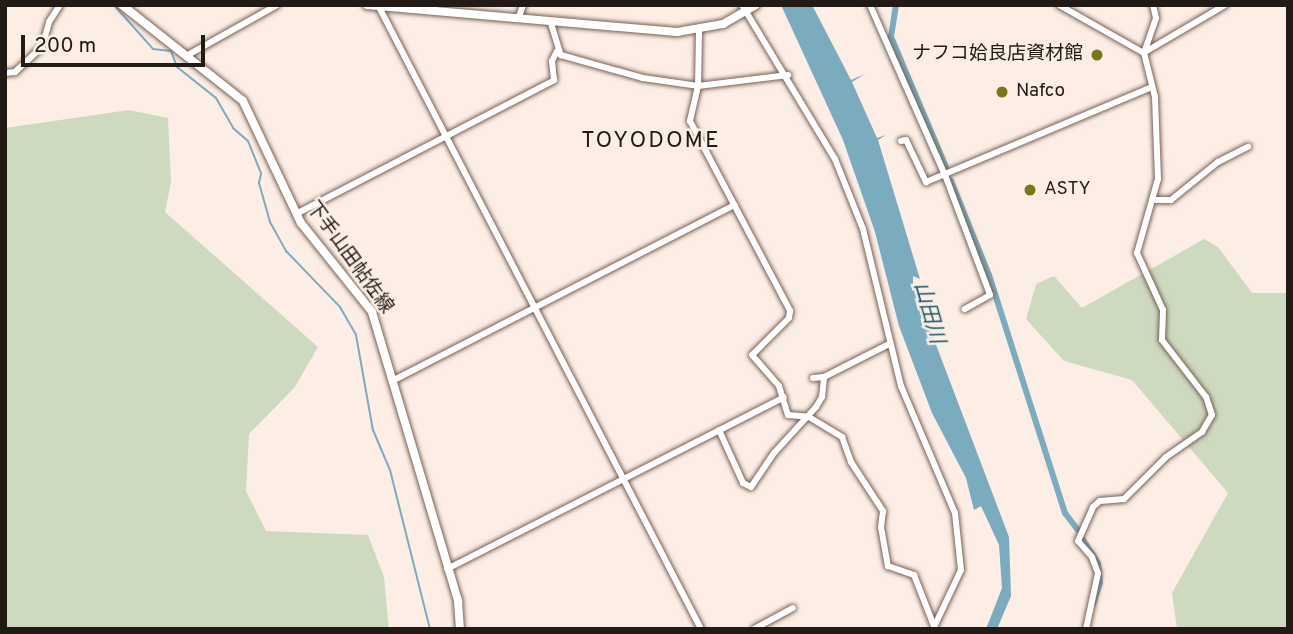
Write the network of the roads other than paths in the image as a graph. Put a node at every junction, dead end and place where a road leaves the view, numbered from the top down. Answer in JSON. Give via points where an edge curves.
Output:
{"nodes":[{"id":1,"x":60,"y":5,"type":"edge"},
{"id":2,"x":122,"y":5,"type":"edge"},
{"id":3,"x":277,"y":5,"type":"edge"},
{"id":4,"x":367,"y":5,"type":"edge"},
{"id":5,"x":523,"y":5,"type":"edge"},
{"id":6,"x":756,"y":5,"type":"edge"},
{"id":7,"x":870,"y":5,"type":"edge"},
{"id":8,"x":1059,"y":5,"type":"edge"},
{"id":9,"x":1153,"y":5,"type":"edge"},
{"id":10,"x":1225,"y":5,"type":"edge"},
{"id":11,"x":378,"y":6,"type":"edge"},
{"id":12,"x":744,"y":9,"type":"edge"},
{"id":13,"x":518,"y":19,"type":"junction"},
{"id":14,"x":550,"y":20,"type":"junction"},
{"id":15,"x":699,"y":31,"type":"junction"},
{"id":16,"x":557,"y":51,"type":"junction"},
{"id":17,"x":1144,"y":53,"type":"junction"},
{"id":18,"x":188,"y":55,"type":"junction"},
{"id":19,"x":5,"y":73,"type":"edge"},
{"id":20,"x":788,"y":75,"type":"junction"},
{"id":21,"x":698,"y":86,"type":"junction"},
{"id":22,"x":1152,"y":87,"type":"junction"},
{"id":23,"x":445,"y":136,"type":"junction"},
{"id":24,"x":901,"y":141,"type":"dead end"},
{"id":25,"x":1248,"y":147,"type":"dead end"},
{"id":26,"x":945,"y":175,"type":"junction"},
{"id":27,"x":1156,"y":200,"type":"junction"},
{"id":28,"x":734,"y":205,"type":"junction"},
{"id":29,"x":296,"y":214,"type":"junction"},
{"id":30,"x":535,"y":309,"type":"junction"},
{"id":31,"x":965,"y":309,"type":"dead end"},
{"id":32,"x":889,"y":344,"type":"junction"},
{"id":33,"x":824,"y":377,"type":"junction"},
{"id":34,"x":813,"y":378,"type":"dead end"},
{"id":35,"x":394,"y":380,"type":"junction"},
{"id":36,"x":784,"y":397,"type":"junction"},
{"id":37,"x":808,"y":417,"type":"junction"},
{"id":38,"x":719,"y":430,"type":"junction"},
{"id":39,"x":623,"y":479,"type":"junction"},
{"id":40,"x":447,"y":569,"type":"junction"},
{"id":41,"x":793,"y":608,"type":"dead end"},
{"id":42,"x":934,"y":628,"type":"edge"},
{"id":43,"x":460,"y":629,"type":"edge"},
{"id":44,"x":701,"y":629,"type":"edge"},
{"id":45,"x":754,"y":629,"type":"edge"},
{"id":46,"x":1086,"y":629,"type":"edge"}],
"edges":[{"from":1,"to":19,"type":"street","via":[[48,22],[42,47],[15,72]]},
{"from":2,"to":18,"type":"main road","name":"下手山田帖佐線"},
{"from":3,"to":18,"type":"street"},
{"from":4,"to":11,"type":"main road"},
{"from":5,"to":13,"type":"street"},
{"from":6,"to":12,"type":"main road"},
{"from":7,"to":26,"type":"street"},
{"from":8,"to":17,"type":"street"},
{"from":9,"to":17,"type":"street","via":[[1156,18]]},
{"from":10,"to":17,"type":"street"},
{"from":11,"to":13,"type":"main road"},
{"from":11,"to":23,"type":"street"},
{"from":12,"to":15,"type":"main road"},
{"from":12,"to":20,"type":"street"},
{"from":13,"to":14,"type":"main road"},
{"from":14,"to":15,"type":"main road"},
{"from":14,"to":16,"type":"street"},
{"from":15,"to":21,"type":"street"},
{"from":16,"to":21,"type":"street","via":[[567,58],[643,78]]},
{"from":16,"to":23,"type":"street","via":[[552,61],[554,80]]},
{"from":17,"to":22,"type":"street"},
{"from":18,"to":29,"type":"main road","name":"下手山田帖佐線","via":[[248,108]]},
{"from":20,"to":21,"type":"street"},
{"from":20,"to":32,"type":"street","via":[[835,159],[863,229]]},
{"from":21,"to":28,"type":"street","via":[[691,121]]},
{"from":22,"to":26,"type":"street"},
{"from":22,"to":27,"type":"street","via":[[1159,164]]},
{"from":23,"to":29,"type":"street"},
{"from":23,"to":30,"type":"street"},
{"from":24,"to":26,"type":"street","via":[[906,140],[926,182]]},
{"from":25,"to":27,"type":"street","via":[[1218,162],[1171,200]]},
{"from":26,"to":31,"type":"street","via":[[990,295]]},
{"from":27,"to":46,"type":"street","via":[[1140,230],[1140,262],[1163,310],[1163,340],[1206,397],[1212,415],[1202,432],[1166,457],[1125,499],[1100,501],[1093,507],[1078,541],[1098,573]]},
{"from":28,"to":30,"type":"street"},
{"from":28,"to":36,"type":"street","via":[[790,311],[789,318],[752,355]]},
{"from":29,"to":35,"type":"main road","name":"下手山田帖佐線","via":[[372,312]]},
{"from":30,"to":35,"type":"street"},
{"from":30,"to":39,"type":"street"},
{"from":32,"to":33,"type":"street"},
{"from":32,"to":42,"type":"street","via":[[919,433],[961,533],[961,570]]},
{"from":33,"to":34,"type":"street"},
{"from":33,"to":37,"type":"street","via":[[822,397]]},
{"from":35,"to":40,"type":"main road","name":"下手山田帖佐線"},
{"from":36,"to":37,"type":"street","via":[[788,415]]},
{"from":36,"to":38,"type":"street"},
{"from":37,"to":38,"type":"street","via":[[774,453],[751,487],[743,483]]},
{"from":37,"to":42,"type":"street","via":[[842,437],[851,462],[883,511],[888,566],[915,575]]},
{"from":38,"to":39,"type":"street"},
{"from":39,"to":40,"type":"street"},
{"from":39,"to":44,"type":"street"},
{"from":40,"to":43,"type":"main road","name":"下手山田帖佐線"},
{"from":41,"to":45,"type":"street"}]}
